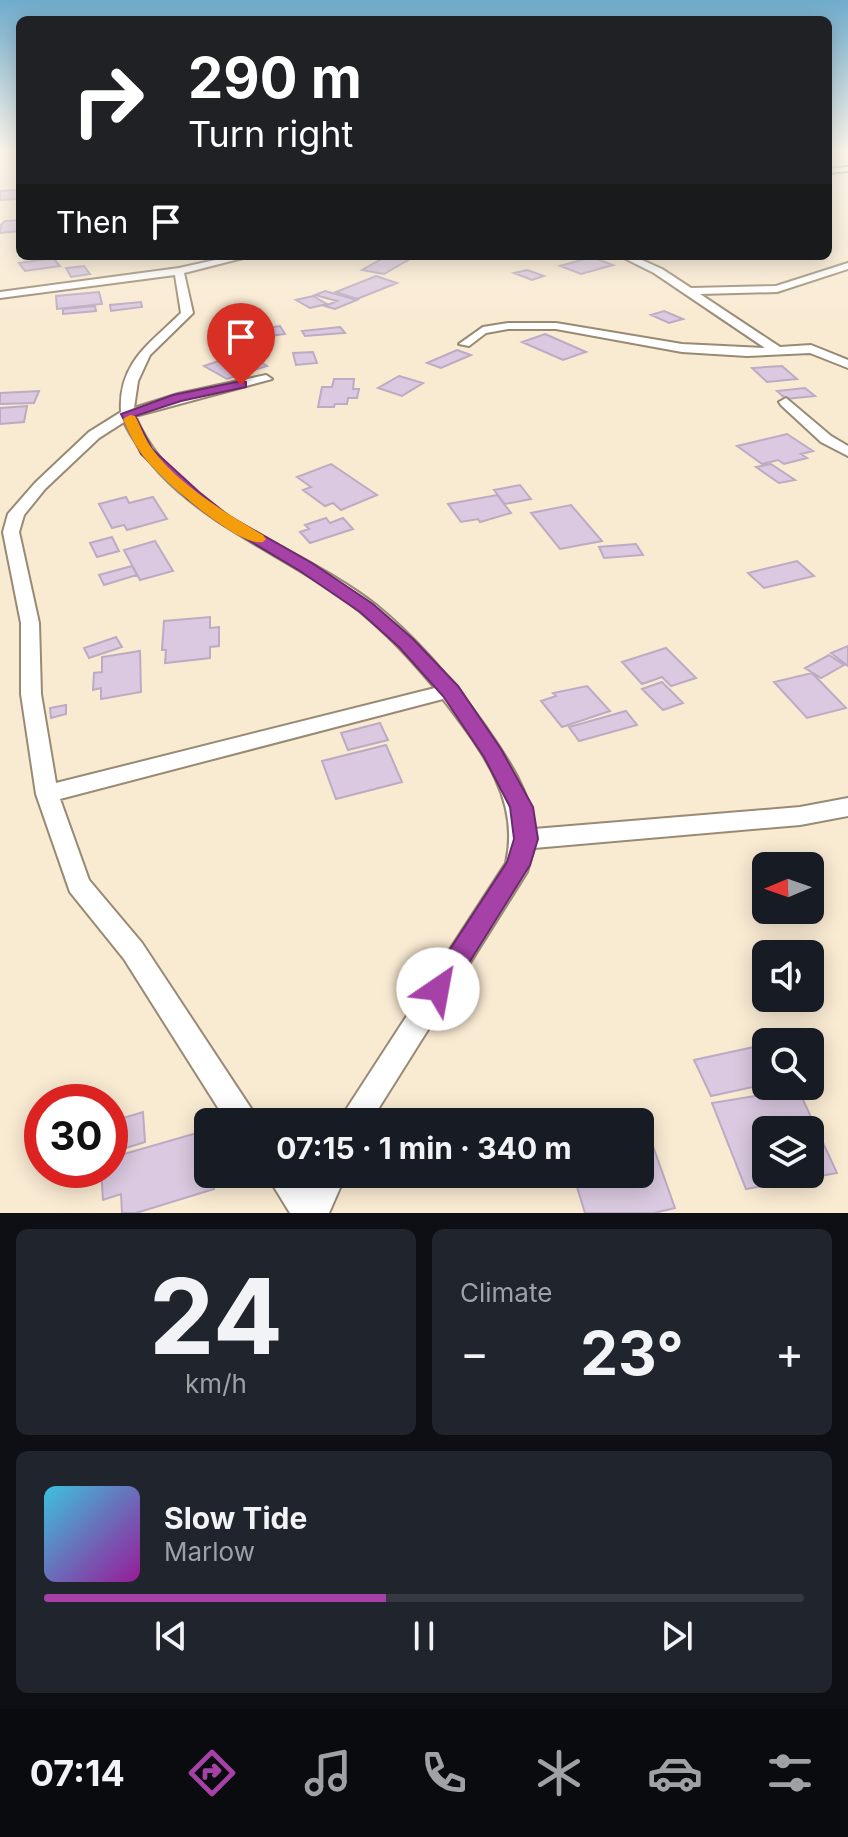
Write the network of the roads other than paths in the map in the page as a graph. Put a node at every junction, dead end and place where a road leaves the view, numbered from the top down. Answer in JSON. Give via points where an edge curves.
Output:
{"nodes":[{"id":1,"x":228,"y":260,"type":"edge"},
{"id":2,"x":634,"y":260,"type":"edge"},
{"id":3,"x":848,"y":266,"type":"edge"},
{"id":4,"x":179,"y":271,"type":"junction"},
{"id":5,"x":688,"y":291,"type":"junction"},
{"id":6,"x":0,"y":295,"type":"edge"},
{"id":7,"x":465,"y":344,"type":"dead end"},
{"id":8,"x":777,"y":350,"type":"junction"},
{"id":9,"x":848,"y":364,"type":"edge"},
{"id":10,"x":266,"y":379,"type":"dead end"},
{"id":11,"x":786,"y":402,"type":"dead end"},
{"id":12,"x":127,"y":414,"type":"junction"},
{"id":13,"x":848,"y":452,"type":"edge"},
{"id":14,"x":6,"y":533,"type":"edge"},
{"id":15,"x":450,"y":691,"type":"junction"},
{"id":16,"x":47,"y":794,"type":"junction"},
{"id":17,"x":848,"y":807,"type":"edge"},
{"id":18,"x":526,"y":839,"type":"junction"},
{"id":19,"x":236,"y":1108,"type":"edge"},
{"id":20,"x":362,"y":1108,"type":"edge"},
{"id":21,"x":292,"y":1188,"type":"edge"},
{"id":22,"x":323,"y":1188,"type":"edge"},
{"id":23,"x":311,"y":1213,"type":"edge"}],
"edges":[{"from":1,"to":4,"type":"street"},
{"from":2,"to":5,"type":"street"},
{"from":3,"to":5,"type":"street","via":[[777,289]]},
{"from":4,"to":6,"type":"street"},
{"from":4,"to":12,"type":"street","via":[[187,313],[142,358]]},
{"from":5,"to":8,"type":"street"},
{"from":7,"to":8,"type":"street","via":[[483,330],[531,325],[682,348]]},
{"from":8,"to":9,"type":"street","via":[[811,349]]},
{"from":10,"to":12,"type":"street"},
{"from":11,"to":13,"type":"street"},
{"from":12,"to":14,"type":"street","via":[[94,435],[40,486]]},
{"from":12,"to":15,"type":"street","via":[[146,451],[167,473],[224,519],[367,608]]},
{"from":14,"to":16,"type":"street","via":[[30,623],[31,694]]},
{"from":15,"to":16,"type":"street"},
{"from":15,"to":18,"type":"street","via":[[521,807]]},
{"from":16,"to":19,"type":"street","via":[[79,885],[133,951]]},
{"from":17,"to":18,"type":"street","via":[[800,816]]},
{"from":18,"to":20,"type":"street","via":[[518,865]]},
{"from":21,"to":23,"type":"street"},
{"from":22,"to":23,"type":"street"}]}
